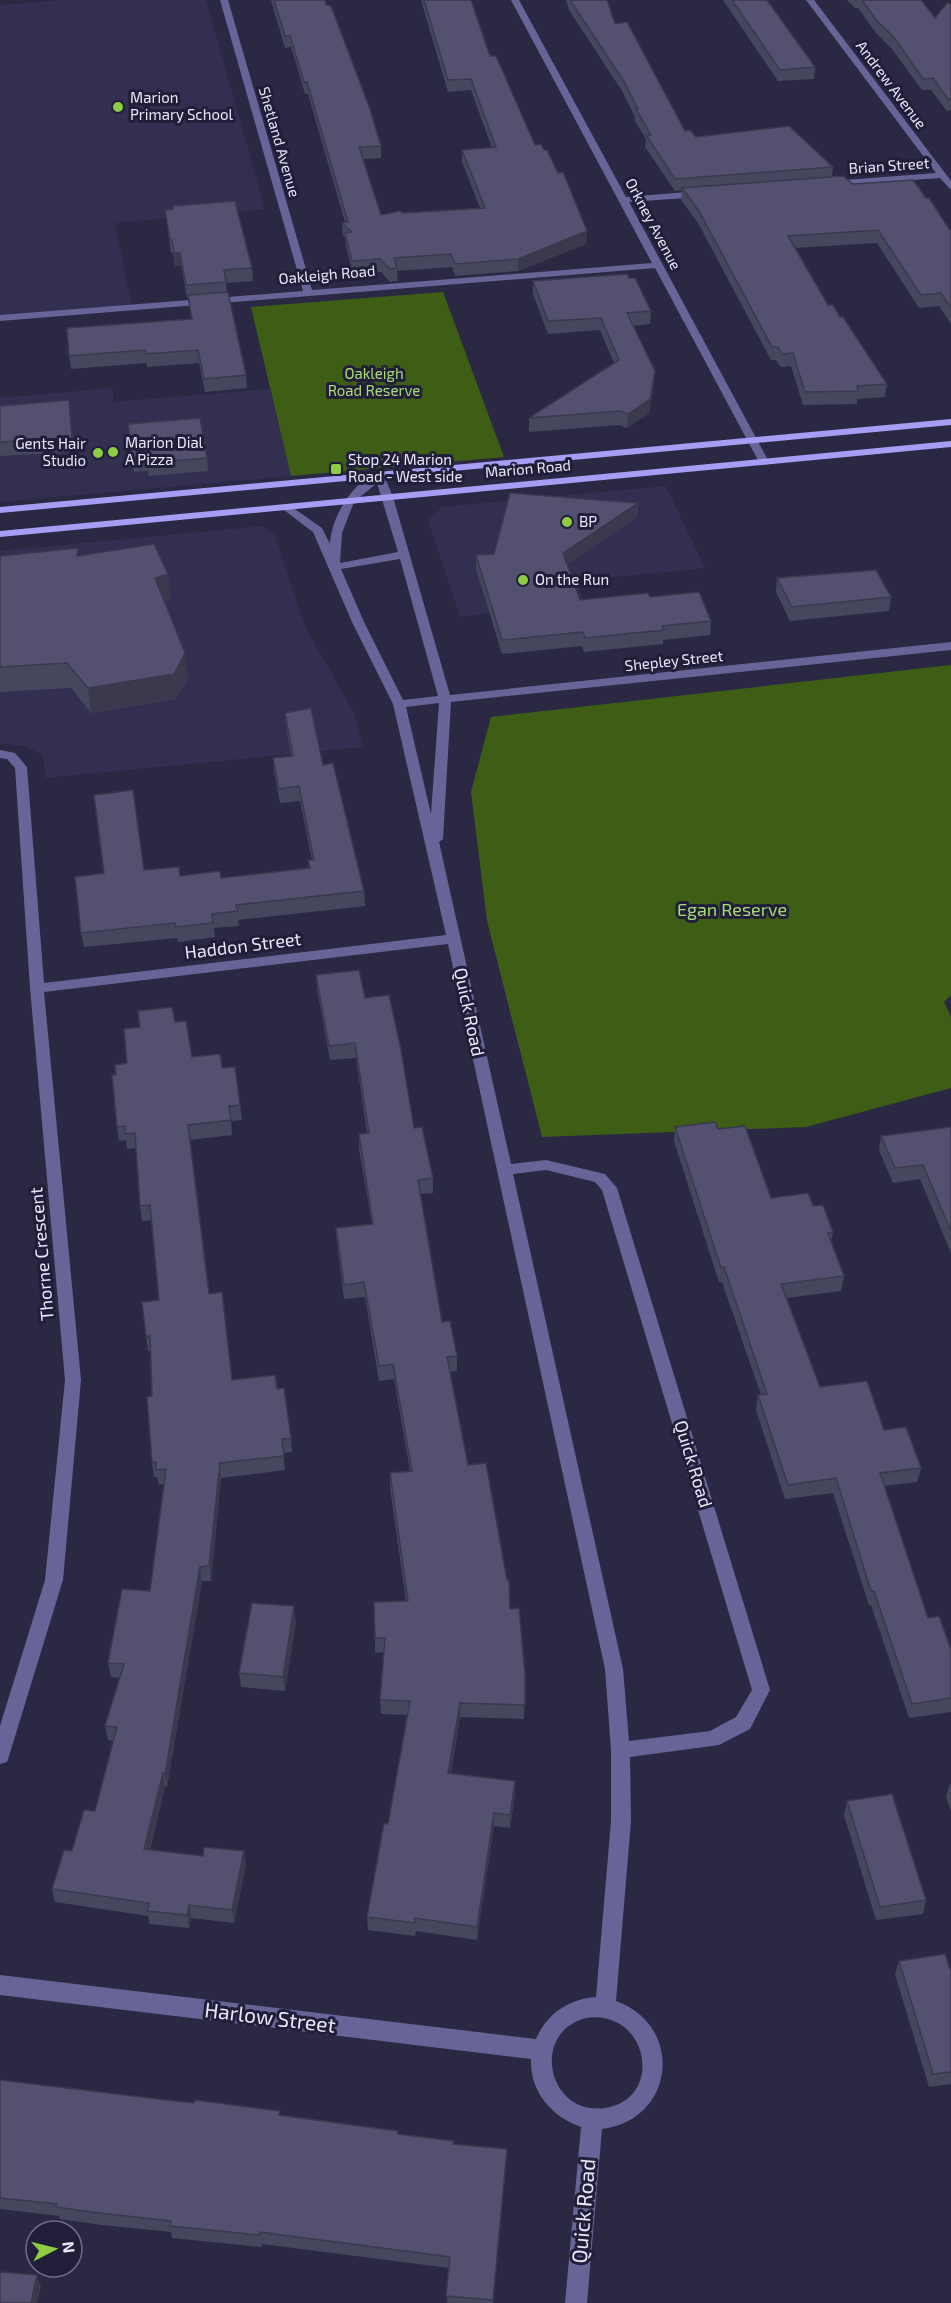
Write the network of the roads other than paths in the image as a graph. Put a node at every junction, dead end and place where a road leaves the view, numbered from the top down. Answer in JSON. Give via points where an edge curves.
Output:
{"nodes":[{"id":1,"x":224,"y":0,"type":"edge"},
{"id":2,"x":515,"y":0,"type":"edge"},
{"id":3,"x":810,"y":0,"type":"edge"},
{"id":4,"x":942,"y":175,"type":"junction"},
{"id":5,"x":824,"y":184,"type":"edge"},
{"id":6,"x":951,"y":187,"type":"edge"},
{"id":7,"x":705,"y":193,"type":"edge"},
{"id":8,"x":623,"y":200,"type":"junction"},
{"id":9,"x":657,"y":265,"type":"junction"},
{"id":10,"x":308,"y":292,"type":"junction"},
{"id":11,"x":0,"y":318,"type":"edge"},
{"id":12,"x":951,"y":422,"type":"edge"},
{"id":13,"x":753,"y":441,"type":"junction"},
{"id":14,"x":951,"y":444,"type":"edge"},
{"id":15,"x":764,"y":462,"type":"junction"},
{"id":16,"x":379,"y":474,"type":"junction"},
{"id":17,"x":388,"y":497,"type":"junction"},
{"id":18,"x":349,"y":501,"type":"junction"},
{"id":19,"x":285,"y":507,"type":"junction"},
{"id":20,"x":0,"y":510,"type":"edge"},
{"id":21,"x":0,"y":534,"type":"edge"},
{"id":22,"x":402,"y":555,"type":"junction"},
{"id":23,"x":334,"y":567,"type":"junction"},
{"id":24,"x":951,"y":646,"type":"edge"},
{"id":25,"x":445,"y":700,"type":"junction"},
{"id":26,"x":399,"y":704,"type":"junction"},
{"id":27,"x":0,"y":754,"type":"edge"},
{"id":28,"x":435,"y":854,"type":"junction"},
{"id":29,"x":453,"y":939,"type":"junction"},
{"id":30,"x":37,"y":988,"type":"junction"},
{"id":31,"x":503,"y":1170,"type":"junction"},
{"id":32,"x":620,"y":1750,"type":"junction"},
{"id":33,"x":0,"y":1756,"type":"edge"},
{"id":34,"x":0,"y":1985,"type":"edge"},
{"id":35,"x":605,"y":2008,"type":"junction"},
{"id":36,"x":541,"y":2050,"type":"junction"},
{"id":37,"x":592,"y":2118,"type":"junction"},
{"id":38,"x":576,"y":2303,"type":"edge"}],
"edges":[{"from":1,"to":10,"type":"street","name":"Shetland Avenue"},
{"from":2,"to":8,"type":"street","name":"Orkney Avenue"},
{"from":3,"to":4,"type":"street","name":"Andrew Avenue"},
{"from":4,"to":5,"type":"street","name":"Brian Street"},
{"from":4,"to":6,"type":"street","name":"Andrew Avenue"},
{"from":7,"to":8,"type":"street"},
{"from":8,"to":9,"type":"street","name":"Orkney Avenue"},
{"from":9,"to":10,"type":"street","name":"Oakleigh Road"},
{"from":9,"to":13,"type":"street","name":"Orkney Avenue"},
{"from":10,"to":11,"type":"street","name":"Oakleigh Road"},
{"from":12,"to":13,"type":"main road","name":"Marion Road"},
{"from":13,"to":15,"type":"street","name":"Orkney Avenue"},
{"from":13,"to":16,"type":"main road","name":"Marion Road"},
{"from":14,"to":15,"type":"main road","name":"Marion Road"},
{"from":15,"to":17,"type":"main road","name":"Marion Road"},
{"from":16,"to":17,"type":"street","name":"Quick Road"},
{"from":16,"to":18,"type":"street","name":"Quick Road"},
{"from":16,"to":20,"type":"main road","name":"Marion Road"},
{"from":17,"to":18,"type":"main road","name":"Marion Road"},
{"from":17,"to":22,"type":"street","name":"Quick Road"},
{"from":18,"to":19,"type":"main road","name":"Marion Road"},
{"from":18,"to":23,"type":"street","name":"Quick Road","via":[[336,533]]},
{"from":19,"to":21,"type":"main road","name":"Marion Road"},
{"from":19,"to":23,"type":"street","name":"Quick Road","via":[[318,530]]},
{"from":22,"to":23,"type":"street"},
{"from":22,"to":25,"type":"street","name":"Quick Road"},
{"from":23,"to":26,"type":"street","name":"Quick Road"},
{"from":24,"to":25,"type":"street","name":"Shepley Street"},
{"from":25,"to":26,"type":"street","name":"Shepley Street"},
{"from":25,"to":28,"type":"street","name":"Quick Road"},
{"from":26,"to":28,"type":"street","name":"Quick Road"},
{"from":27,"to":30,"type":"street","name":"Thorne Crescent","via":[[10,756],[21,767]]},
{"from":28,"to":29,"type":"street","name":"Quick Road"},
{"from":29,"to":30,"type":"street","name":"Haddon Street"},
{"from":29,"to":31,"type":"street","name":"Quick Road"},
{"from":30,"to":33,"type":"street","name":"Thorne Crescent","via":[[73,1380],[54,1580]]},
{"from":31,"to":32,"type":"street","name":"Quick Road","via":[[614,1669]]},
{"from":31,"to":32,"type":"street","name":"Quick Road","via":[[546,1165],[600,1178],[609,1188],[761,1690],[743,1723],[712,1739]]},
{"from":32,"to":35,"type":"street","name":"Quick Road","via":[[621,1821]]},
{"from":34,"to":36,"type":"street","name":"Harlow Street"},
{"from":35,"to":36,"type":"street","via":[[585,2007],[566,2015],[549,2032]]},
{"from":35,"to":37,"type":"street","via":[[627,2016],[643,2031],[653,2049],[654,2068],[650,2087],[636,2105],[613,2117]]},
{"from":36,"to":37,"type":"street","via":[[542,2074],[553,2097],[570,2111]]},
{"from":37,"to":38,"type":"street","name":"Quick Road"}]}
